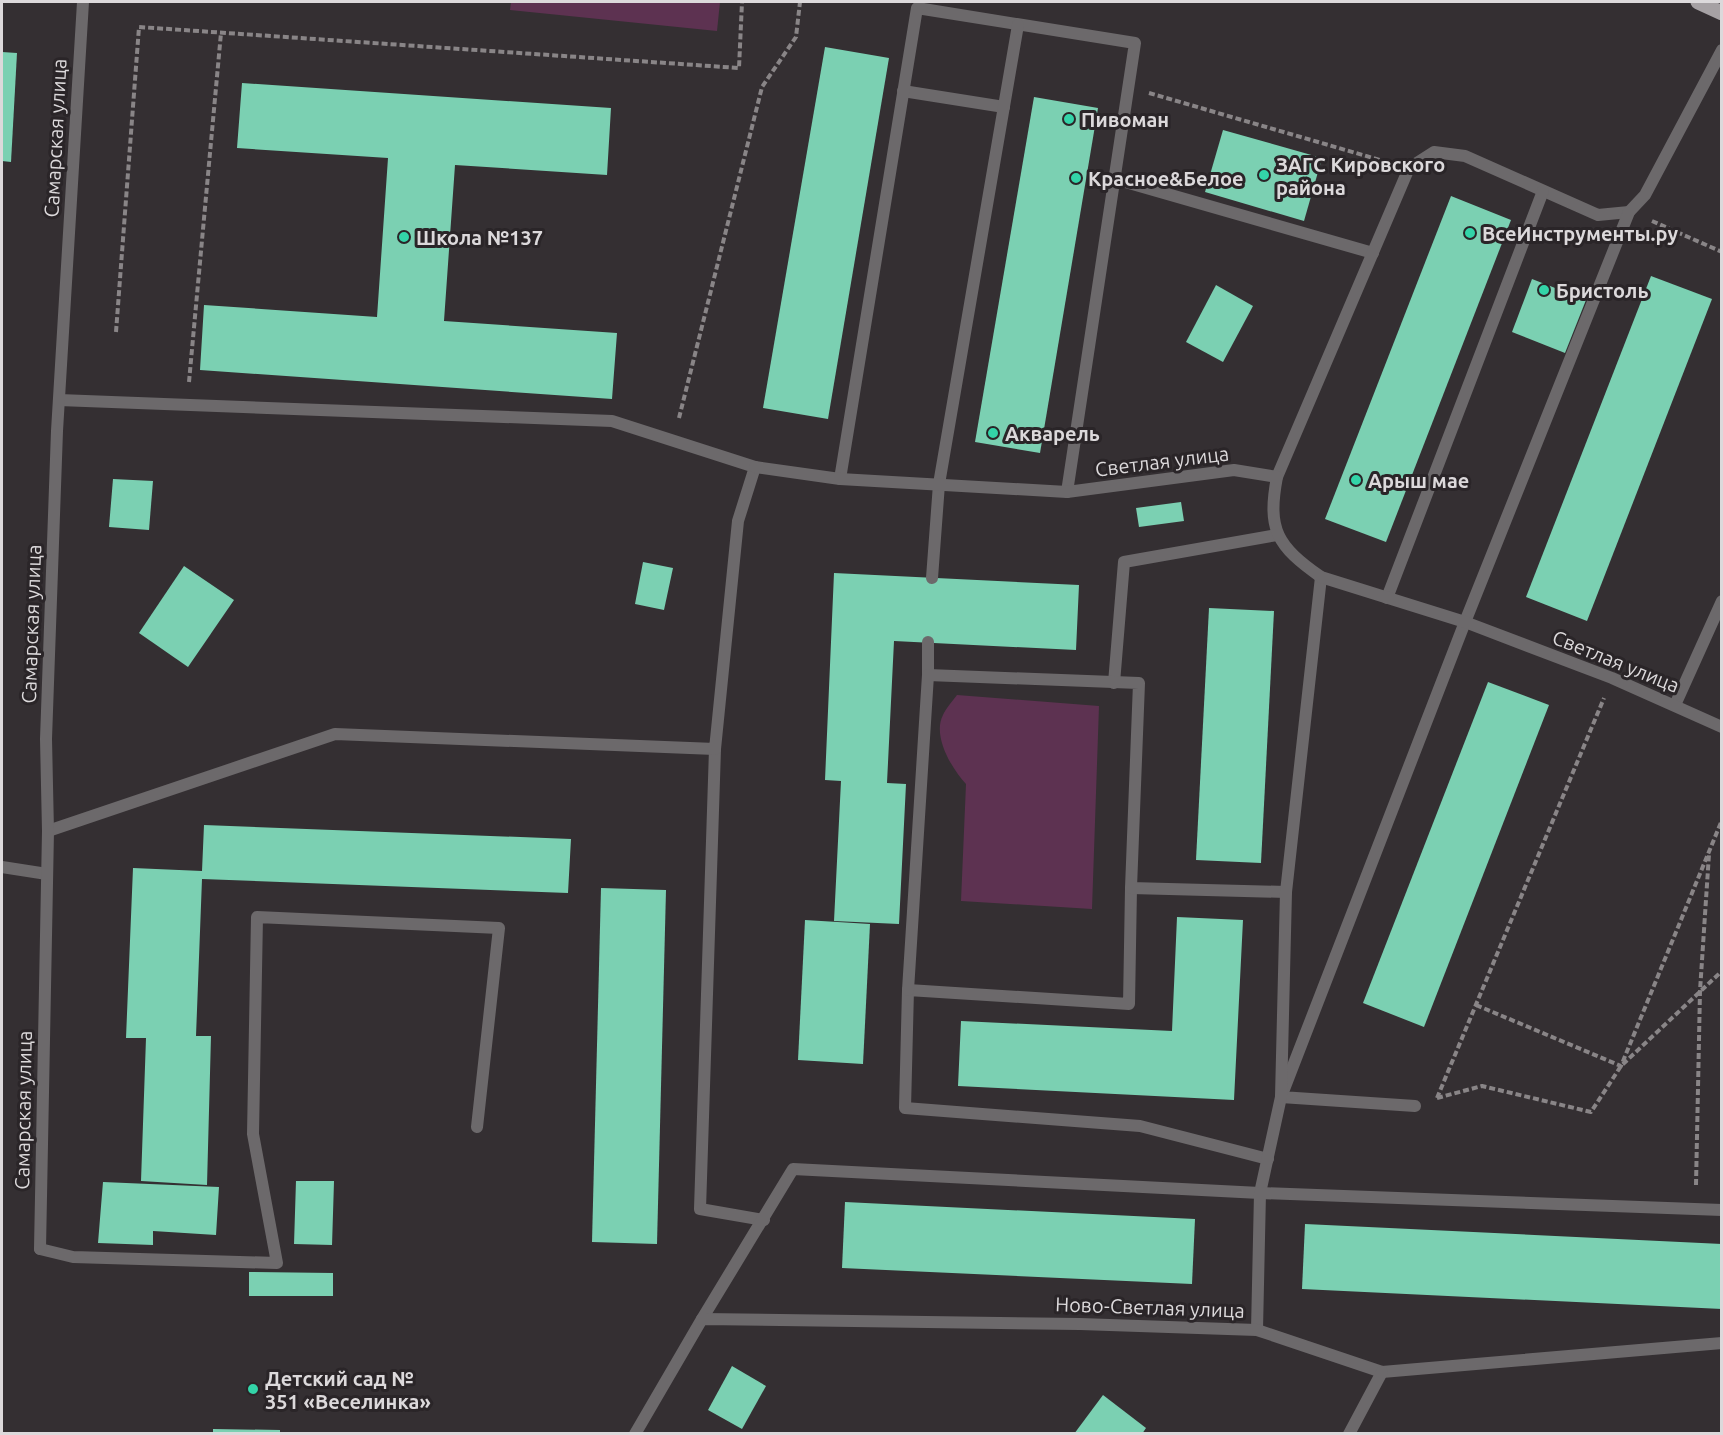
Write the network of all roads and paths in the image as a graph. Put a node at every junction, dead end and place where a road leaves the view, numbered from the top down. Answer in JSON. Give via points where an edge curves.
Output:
{"nodes":[{"id":1,"x":83,"y":2,"type":"edge"},
{"id":2,"x":742,"y":2,"type":"edge"},
{"id":3,"x":800,"y":2,"type":"edge"},
{"id":4,"x":1698,"y":2,"type":"edge"},
{"id":5,"x":1722,"y":13,"type":"edge"},
{"id":6,"x":1018,"y":25,"type":"junction"},
{"id":7,"x":221,"y":33,"type":"junction"},
{"id":8,"x":1722,"y":50,"type":"edge"},
{"id":9,"x":1128,"y":87,"type":"junction"},
{"id":10,"x":903,"y":91,"type":"junction"},
{"id":11,"x":1004,"y":107,"type":"junction"},
{"id":12,"x":1409,"y":168,"type":"junction"},
{"id":13,"x":1115,"y":178,"type":"junction"},
{"id":14,"x":1543,"y":191,"type":"junction"},
{"id":15,"x":1629,"y":212,"type":"junction"},
{"id":16,"x":1722,"y":252,"type":"edge"},
{"id":17,"x":1373,"y":253,"type":"junction"},
{"id":18,"x":116,"y":332,"type":"dead end"},
{"id":19,"x":59,"y":400,"type":"junction"},
{"id":20,"x":187,"y":405,"type":"junction"},
{"id":21,"x":673,"y":438,"type":"junction"},
{"id":22,"x":755,"y":467,"type":"junction"},
{"id":23,"x":1277,"y":477,"type":"junction"},
{"id":24,"x":840,"y":479,"type":"junction"},
{"id":25,"x":939,"y":484,"type":"junction"},
{"id":26,"x":1067,"y":492,"type":"junction"},
{"id":27,"x":1277,"y":535,"type":"junction"},
{"id":28,"x":1321,"y":577,"type":"junction"},
{"id":29,"x":932,"y":578,"type":"dead end"},
{"id":30,"x":1387,"y":598,"type":"junction"},
{"id":31,"x":1722,"y":601,"type":"edge"},
{"id":32,"x":1465,"y":622,"type":"junction"},
{"id":33,"x":928,"y":642,"type":"dead end"},
{"id":34,"x":928,"y":675,"type":"junction"},
{"id":35,"x":1612,"y":678,"type":"junction"},
{"id":36,"x":1113,"y":682,"type":"junction"},
{"id":37,"x":1675,"y":705,"type":"junction"},
{"id":38,"x":1722,"y":727,"type":"edge"},
{"id":39,"x":715,"y":748,"type":"junction"},
{"id":40,"x":1722,"y":820,"type":"edge"},
{"id":41,"x":48,"y":831,"type":"junction"},
{"id":42,"x":1709,"y":850,"type":"junction"},
{"id":43,"x":2,"y":867,"type":"edge"},
{"id":44,"x":47,"y":874,"type":"junction"},
{"id":45,"x":1131,"y":888,"type":"junction"},
{"id":46,"x":1286,"y":892,"type":"junction"},
{"id":47,"x":1722,"y":970,"type":"edge"},
{"id":48,"x":908,"y":990,"type":"junction"},
{"id":49,"x":1700,"y":991,"type":"junction"},
{"id":50,"x":1476,"y":1005,"type":"junction"},
{"id":51,"x":1621,"y":1066,"type":"junction"},
{"id":52,"x":1281,"y":1096,"type":"junction"},
{"id":53,"x":1436,"y":1099,"type":"junction"},
{"id":54,"x":1415,"y":1106,"type":"joint"},
{"id":55,"x":477,"y":1127,"type":"dead end"},
{"id":56,"x":1268,"y":1159,"type":"junction"},
{"id":57,"x":1260,"y":1193,"type":"junction"},
{"id":58,"x":1695,"y":1209,"type":"junction"},
{"id":59,"x":1722,"y":1210,"type":"edge"},
{"id":60,"x":764,"y":1220,"type":"junction"},
{"id":61,"x":702,"y":1319,"type":"junction"},
{"id":62,"x":1257,"y":1330,"type":"junction"},
{"id":63,"x":1722,"y":1343,"type":"edge"},
{"id":64,"x":1382,"y":1372,"type":"junction"},
{"id":65,"x":634,"y":1434,"type":"edge"},
{"id":66,"x":1349,"y":1434,"type":"edge"}],
"edges":[{"from":1,"to":19,"type":"street","name":"Самарская улица"},
{"from":2,"to":7,"type":"path","via":[[739,68]]},
{"from":3,"to":21,"type":"path","via":[[796,37],[762,87]]},
{"from":4,"to":5,"type":"main road"},
{"from":6,"to":9,"type":"street","via":[[1135,43]]},
{"from":6,"to":10,"type":"street","via":[[916,8]]},
{"from":6,"to":11,"type":"street"},
{"from":7,"to":18,"type":"path","via":[[139,27]]},
{"from":7,"to":20,"type":"path"},
{"from":8,"to":15,"type":"street","via":[[1645,195]]},
{"from":9,"to":12,"type":"path"},
{"from":9,"to":13,"type":"street"},
{"from":10,"to":11,"type":"street"},
{"from":10,"to":24,"type":"street"},
{"from":11,"to":25,"type":"street"},
{"from":12,"to":14,"type":"street","via":[[1434,152],[1465,156]]},
{"from":12,"to":17,"type":"street"},
{"from":13,"to":17,"type":"street"},
{"from":13,"to":26,"type":"street"},
{"from":14,"to":15,"type":"street","via":[[1598,215]]},
{"from":14,"to":30,"type":"street"},
{"from":15,"to":16,"type":"path"},
{"from":15,"to":32,"type":"street"},
{"from":17,"to":23,"type":"street"},
{"from":19,"to":20,"type":"street","name":"Светлая улица"},
{"from":19,"to":41,"type":"street","name":"Самарская улица","via":[[46,739]]},
{"from":20,"to":21,"type":"street","name":"Светлая улица","via":[[612,421]]},
{"from":21,"to":22,"type":"street","name":"Светлая улица"},
{"from":22,"to":24,"type":"street","name":"Светлая улица"},
{"from":22,"to":39,"type":"street","via":[[738,521]]},
{"from":23,"to":26,"type":"street","name":"Светлая улица","via":[[1234,471]]},
{"from":23,"to":27,"type":"street","via":[[1271,507]]},
{"from":24,"to":25,"type":"street","name":"Светлая улица"},
{"from":25,"to":26,"type":"street","name":"Светлая улица"},
{"from":25,"to":29,"type":"street"},
{"from":27,"to":28,"type":"street","name":"Светлая улица","via":[[1303,564]]},
{"from":27,"to":36,"type":"street","via":[[1124,562]]},
{"from":28,"to":30,"type":"street","name":"Светлая улица"},
{"from":28,"to":46,"type":"street"},
{"from":30,"to":32,"type":"street","name":"Светлая улица"},
{"from":31,"to":37,"type":"street"},
{"from":32,"to":35,"type":"street","name":"Светлая улица"},
{"from":32,"to":52,"type":"street"},
{"from":33,"to":34,"type":"street"},
{"from":34,"to":36,"type":"street"},
{"from":34,"to":48,"type":"street"},
{"from":35,"to":37,"type":"street","name":"Светлая улица"},
{"from":35,"to":50,"type":"path"},
{"from":36,"to":45,"type":"street","via":[[1139,683]]},
{"from":37,"to":38,"type":"street","name":"Светлая улица"},
{"from":39,"to":41,"type":"street","via":[[335,734]]},
{"from":39,"to":60,"type":"street","via":[[700,1209]]},
{"from":40,"to":42,"type":"path"},
{"from":41,"to":44,"type":"street","name":"Самарская улица"},
{"from":42,"to":49,"type":"path"},
{"from":42,"to":51,"type":"path"},
{"from":43,"to":44,"type":"street"},
{"from":44,"to":55,"type":"street","name":"Самарская улица","via":[[40,1249],[73,1257],[277,1263],[253,1134],[257,917],[499,928]]},
{"from":45,"to":46,"type":"street"},
{"from":45,"to":48,"type":"street","via":[[1129,1004]]},
{"from":46,"to":52,"type":"street"},
{"from":47,"to":49,"type":"path"},
{"from":48,"to":56,"type":"street","via":[[905,1108],[1140,1126]]},
{"from":49,"to":51,"type":"path"},
{"from":49,"to":58,"type":"path"},
{"from":50,"to":51,"type":"path"},
{"from":50,"to":53,"type":"path"},
{"from":51,"to":53,"type":"path","via":[[1591,1112],[1482,1086]]},
{"from":52,"to":54,"type":"street"},
{"from":52,"to":56,"type":"street"},
{"from":53,"to":54,"type":"path"},
{"from":56,"to":57,"type":"street"},
{"from":57,"to":58,"type":"street"},
{"from":57,"to":60,"type":"street","via":[[793,1169]]},
{"from":57,"to":62,"type":"street"},
{"from":58,"to":59,"type":"street"},
{"from":60,"to":61,"type":"street"},
{"from":61,"to":62,"type":"street","name":"Ново-Светлая улица"},
{"from":61,"to":65,"type":"street"},
{"from":62,"to":64,"type":"street","name":"Ново-Светлая улица"},
{"from":63,"to":64,"type":"street","name":"Ново-Светлая улица"},
{"from":64,"to":66,"type":"street"}]}
